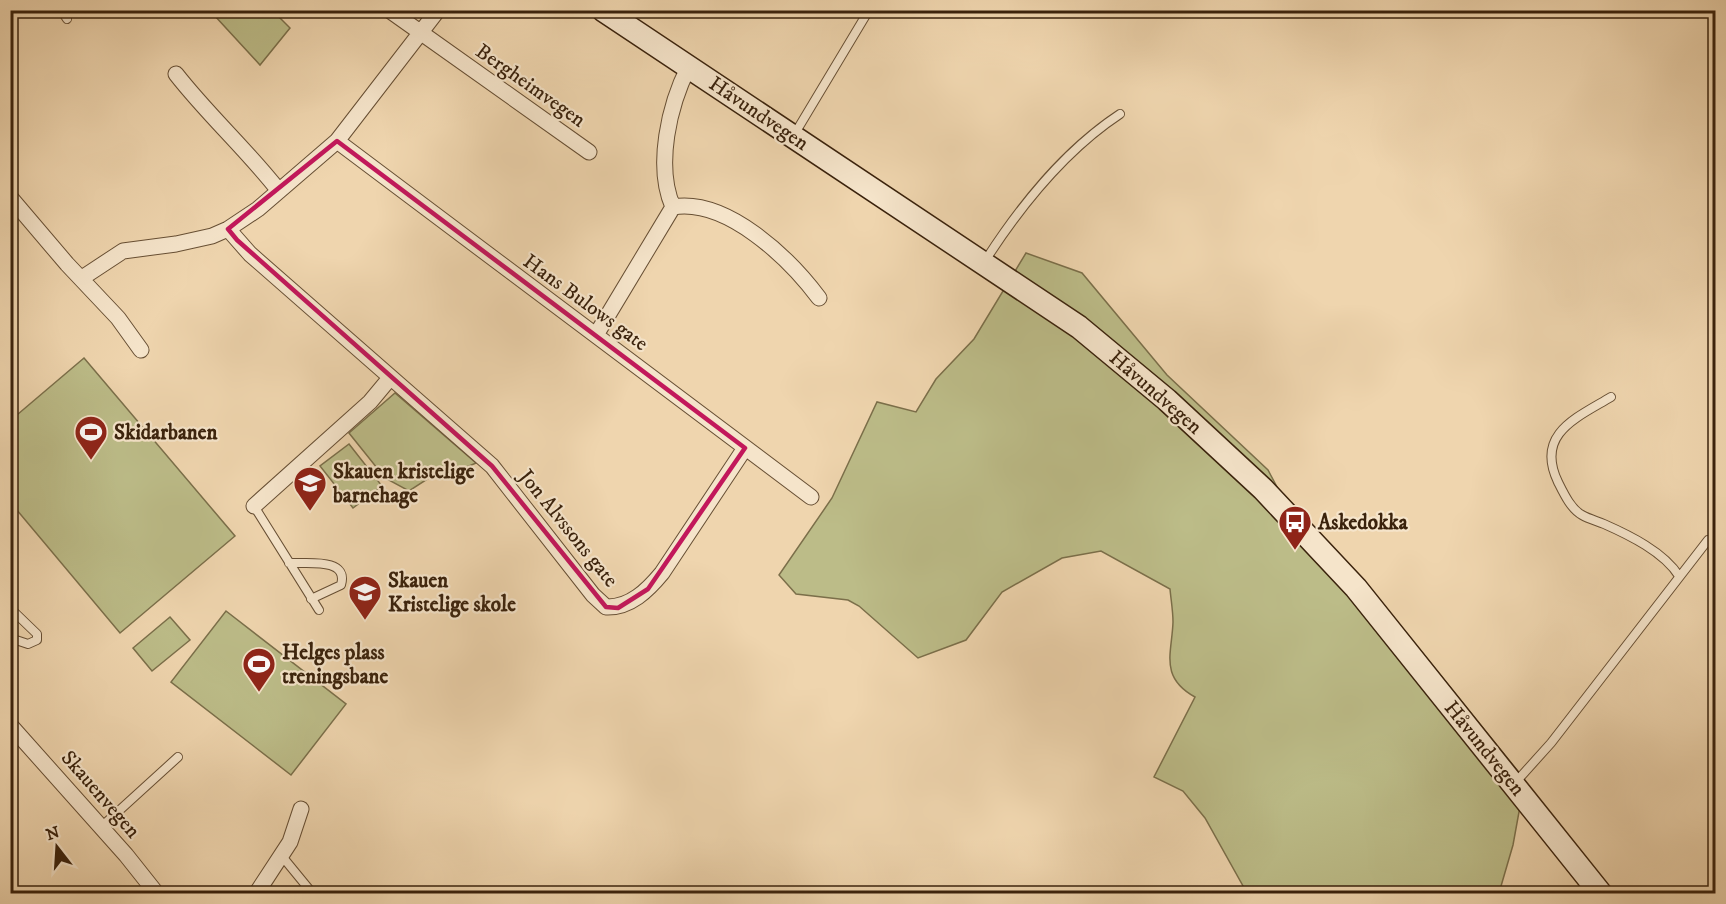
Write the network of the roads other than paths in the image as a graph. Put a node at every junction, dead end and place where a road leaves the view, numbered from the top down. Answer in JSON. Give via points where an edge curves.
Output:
{"nodes":[{"id":1,"x":61,"y":10,"type":"edge"},
{"id":2,"x":389,"y":10,"type":"edge"},
{"id":3,"x":438,"y":10,"type":"edge"},
{"id":4,"x":603,"y":10,"type":"edge"},
{"id":5,"x":869,"y":10,"type":"edge"},
{"id":6,"x":67,"y":19,"type":"dead end"},
{"id":7,"x":421,"y":33,"type":"junction"},
{"id":8,"x":688,"y":66,"type":"junction"},
{"id":9,"x":176,"y":74,"type":"dead end"},
{"id":10,"x":1120,"y":114,"type":"dead end"},
{"id":11,"x":794,"y":136,"type":"junction"},
{"id":12,"x":337,"y":141,"type":"junction"},
{"id":13,"x":589,"y":153,"type":"dead end"},
{"id":14,"x":279,"y":191,"type":"junction"},
{"id":15,"x":10,"y":197,"type":"edge"},
{"id":16,"x":673,"y":207,"type":"junction"},
{"id":17,"x":228,"y":229,"type":"junction"},
{"id":18,"x":984,"y":263,"type":"junction"},
{"id":19,"x":82,"y":278,"type":"junction"},
{"id":20,"x":819,"y":298,"type":"dead end"},
{"id":21,"x":596,"y":335,"type":"junction"},
{"id":22,"x":141,"y":350,"type":"dead end"},
{"id":23,"x":390,"y":378,"type":"junction"},
{"id":24,"x":1611,"y":397,"type":"dead end"},
{"id":25,"x":744,"y":448,"type":"junction"},
{"id":26,"x":811,"y":496,"type":"dead end"},
{"id":27,"x":254,"y":506,"type":"joint"},
{"id":28,"x":1708,"y":540,"type":"dead end"},
{"id":29,"x":289,"y":563,"type":"junction"},
{"id":30,"x":1679,"y":576,"type":"junction"},
{"id":31,"x":311,"y":599,"type":"junction"},
{"id":32,"x":10,"y":608,"type":"edge"},
{"id":33,"x":319,"y":610,"type":"dead end"},
{"id":34,"x":10,"y":638,"type":"edge"},
{"id":35,"x":10,"y":725,"type":"edge"},
{"id":36,"x":178,"y":757,"type":"dead end"},
{"id":37,"x":1514,"y":784,"type":"junction"},
{"id":38,"x":301,"y":809,"type":"dead end"},
{"id":39,"x":100,"y":828,"type":"junction"},
{"id":40,"x":281,"y":855,"type":"junction"},
{"id":41,"x":155,"y":893,"type":"edge"},
{"id":42,"x":256,"y":894,"type":"edge"},
{"id":43,"x":313,"y":894,"type":"edge"},
{"id":44,"x":1600,"y":894,"type":"edge"}],
"edges":[{"from":1,"to":6,"type":"lane"},
{"from":2,"to":7,"type":"street","name":"Bergheimvegen"},
{"from":3,"to":7,"type":"street"},
{"from":4,"to":8,"type":"main road","name":"Håvundvegen"},
{"from":5,"to":11,"type":"lane"},
{"from":7,"to":12,"type":"street"},
{"from":7,"to":13,"type":"street","name":"Bergheimvegen"},
{"from":8,"to":11,"type":"main road","name":"Håvundvegen"},
{"from":8,"to":16,"type":"street","via":[[676,97],[664,167],[666,192]]},
{"from":9,"to":14,"type":"street"},
{"from":10,"to":18,"type":"lane","via":[[1067,155],[1003,233]]},
{"from":11,"to":18,"type":"main road","name":"Håvundvegen"},
{"from":12,"to":14,"type":"street"},
{"from":12,"to":21,"type":"street","name":"Hans Bulows gate"},
{"from":14,"to":17,"type":"street"},
{"from":15,"to":19,"type":"street"},
{"from":16,"to":20,"type":"street","via":[[708,210],[753,233],[788,261]]},
{"from":16,"to":21,"type":"street"},
{"from":17,"to":19,"type":"street","via":[[176,244],[123,251]]},
{"from":17,"to":23,"type":"street","name":"Jon Alvssons gate","via":[[250,254]]},
{"from":18,"to":37,"type":"main road","name":"Håvundvegen","via":[[1113,354],[1263,489],[1356,588]]},
{"from":19,"to":22,"type":"street"},
{"from":21,"to":25,"type":"street","name":"Hans Bulows gate"},
{"from":23,"to":25,"type":"street","name":"Jon Alvssons gate","via":[[492,466],[606,607],[618,608],[648,589],[662,573]]},
{"from":23,"to":27,"type":"street","via":[[370,402]]},
{"from":24,"to":30,"type":"lane","via":[[1568,423],[1556,436],[1551,461],[1554,475],[1581,515],[1656,553]]},
{"from":25,"to":26,"type":"street","name":"Hans Bulows gate"},
{"from":27,"to":29,"type":"lane"},
{"from":28,"to":30,"type":"lane"},
{"from":29,"to":31,"type":"lane"},
{"from":29,"to":31,"type":"lane","via":[[332,565],[339,569],[341,585]]},
{"from":30,"to":37,"type":"lane"},
{"from":31,"to":33,"type":"lane"},
{"from":32,"to":34,"type":"lane","via":[[37,634],[37,640],[28,644]]},
{"from":35,"to":39,"type":"street","name":"Skauenvegen"},
{"from":36,"to":39,"type":"lane"},
{"from":37,"to":44,"type":"main road","name":"Håvundvegen"},
{"from":38,"to":40,"type":"street","via":[[290,842]]},
{"from":39,"to":41,"type":"street","name":"Skauenvegen"},
{"from":40,"to":42,"type":"street"},
{"from":40,"to":43,"type":"lane"}]}
